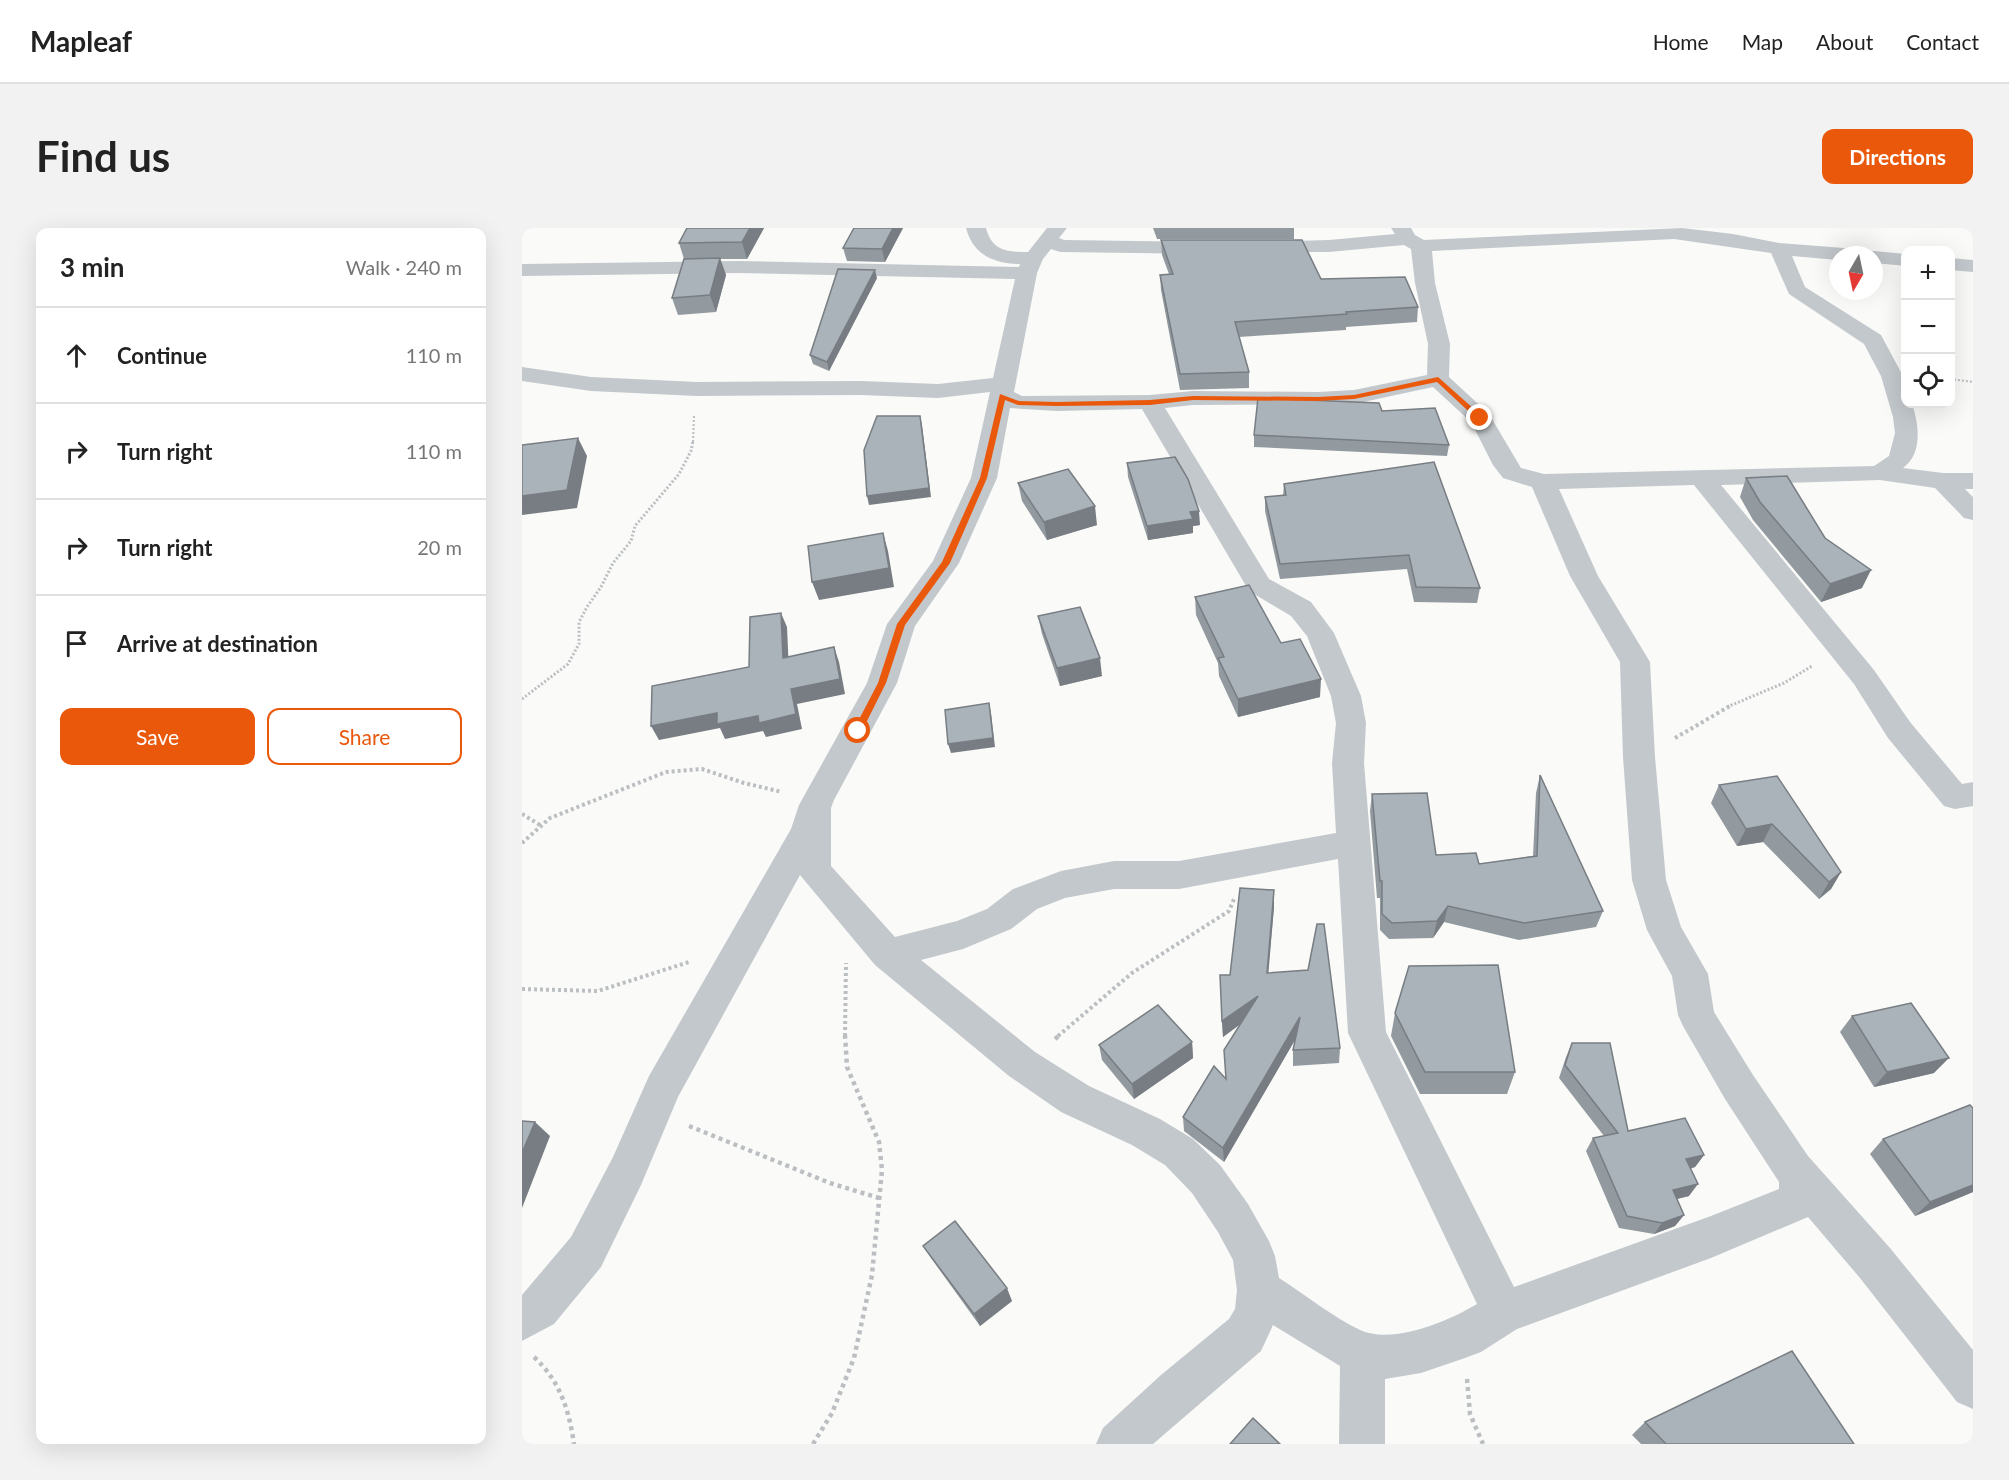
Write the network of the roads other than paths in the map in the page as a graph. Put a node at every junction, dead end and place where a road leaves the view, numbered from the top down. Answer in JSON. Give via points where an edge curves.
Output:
{"nodes":[{"id":1,"x":976,"y":228,"type":"edge"},
{"id":2,"x":1410,"y":238,"type":"edge"},
{"id":3,"x":1779,"y":249,"type":"junction"},
{"id":4,"x":1041,"y":250,"type":"edge"},
{"id":5,"x":1829,"y":253,"type":"edge"},
{"id":6,"x":1883,"y":258,"type":"edge"},
{"id":7,"x":1901,"y":260,"type":"edge"},
{"id":8,"x":1955,"y":264,"type":"edge"},
{"id":9,"x":1973,"y":266,"type":"edge"},
{"id":10,"x":522,"y":270,"type":"edge"},
{"id":11,"x":522,"y":374,"type":"edge"},
{"id":12,"x":1438,"y":380,"type":"junction"},
{"id":13,"x":1003,"y":390,"type":"junction"},
{"id":14,"x":1150,"y":402,"type":"junction"},
{"id":15,"x":1880,"y":473,"type":"junction"},
{"id":16,"x":1700,"y":476,"type":"junction"},
{"id":17,"x":1943,"y":481,"type":"junction"},
{"id":18,"x":1973,"y":481,"type":"edge"},
{"id":19,"x":1543,"y":482,"type":"junction"},
{"id":20,"x":1973,"y":512,"type":"edge"},
{"id":21,"x":816,"y":803,"type":"junction"},
{"id":22,"x":1967,"y":805,"type":"edge"},
{"id":23,"x":1352,"y":843,"type":"junction"},
{"id":24,"x":888,"y":954,"type":"junction"},
{"id":25,"x":1794,"y":1170,"type":"junction"},
{"id":26,"x":1260,"y":1290,"type":"junction"},
{"id":27,"x":1504,"y":1312,"type":"junction"},
{"id":28,"x":522,"y":1319,"type":"edge"},
{"id":29,"x":1362,"y":1353,"type":"junction"},
{"id":30,"x":1973,"y":1386,"type":"edge"},
{"id":31,"x":1119,"y":1444,"type":"edge"},
{"id":32,"x":1362,"y":1444,"type":"edge"}],
"edges":[{"from":1,"to":4,"type":"street","via":[[986,246],[1001,257]]},
{"from":2,"to":3,"type":"street","via":[[1674,233]]},
{"from":2,"to":4,"type":"street","via":[[1329,246],[1060,246]]},
{"from":2,"to":12,"type":"street","via":[[1439,344]]},
{"from":3,"to":5,"type":"street"},
{"from":3,"to":15,"type":"street","via":[[1796,290],[1873,340],[1892,376],[1907,433],[1900,459]]},
{"from":4,"to":10,"type":"street","via":[[738,267]]},
{"from":4,"to":13,"type":"street"},
{"from":6,"to":7,"type":"street"},
{"from":8,"to":9,"type":"street"},
{"from":11,"to":13,"type":"street","via":[[591,384],[698,388]]},
{"from":12,"to":14,"type":"street","via":[[1354,397]]},
{"from":12,"to":19,"type":"street","via":[[1480,418],[1512,473]]},
{"from":13,"to":14,"type":"street","via":[[1018,403]]},
{"from":13,"to":21,"type":"street","via":[[984,478],[946,563],[901,624],[882,683]]},
{"from":14,"to":23,"type":"street","via":[[1259,585],[1311,619],[1332,659],[1351,723],[1348,763]]},
{"from":15,"to":16,"type":"street"},
{"from":15,"to":17,"type":"street"},
{"from":16,"to":19,"type":"street"},
{"from":16,"to":22,"type":"street","via":[[1864,677],[1899,730]]},
{"from":17,"to":18,"type":"street"},
{"from":17,"to":20,"type":"street"},
{"from":19,"to":25,"type":"street","via":[[1584,576],[1635,663],[1649,880],[1665,930],[1690,974],[1696,1015]]},
{"from":21,"to":24,"type":"street","via":[[814,870]]},
{"from":21,"to":28,"type":"street","via":[[807,830],[663,1088],[586,1252],[539,1309]]},
{"from":23,"to":24,"type":"street","via":[[1179,875],[1114,875],[1061,885],[1025,899],[999,919],[963,934]]},
{"from":23,"to":27,"type":"street","via":[[1367,1033]]},
{"from":24,"to":26,"type":"street","via":[[1022,1064],[1075,1098],[1179,1152],[1206,1179],[1233,1218],[1254,1256]]},
{"from":25,"to":27,"type":"street","via":[[1801,1193],[1794,1205]]},
{"from":25,"to":30,"type":"street","via":[[1875,1263]]},
{"from":26,"to":29,"type":"street"},
{"from":26,"to":31,"type":"street","via":[[1256,1314],[1245,1335]]},
{"from":27,"to":29,"type":"street","via":[[1465,1336],[1421,1351],[1383,1357]]},
{"from":29,"to":32,"type":"street"}]}
